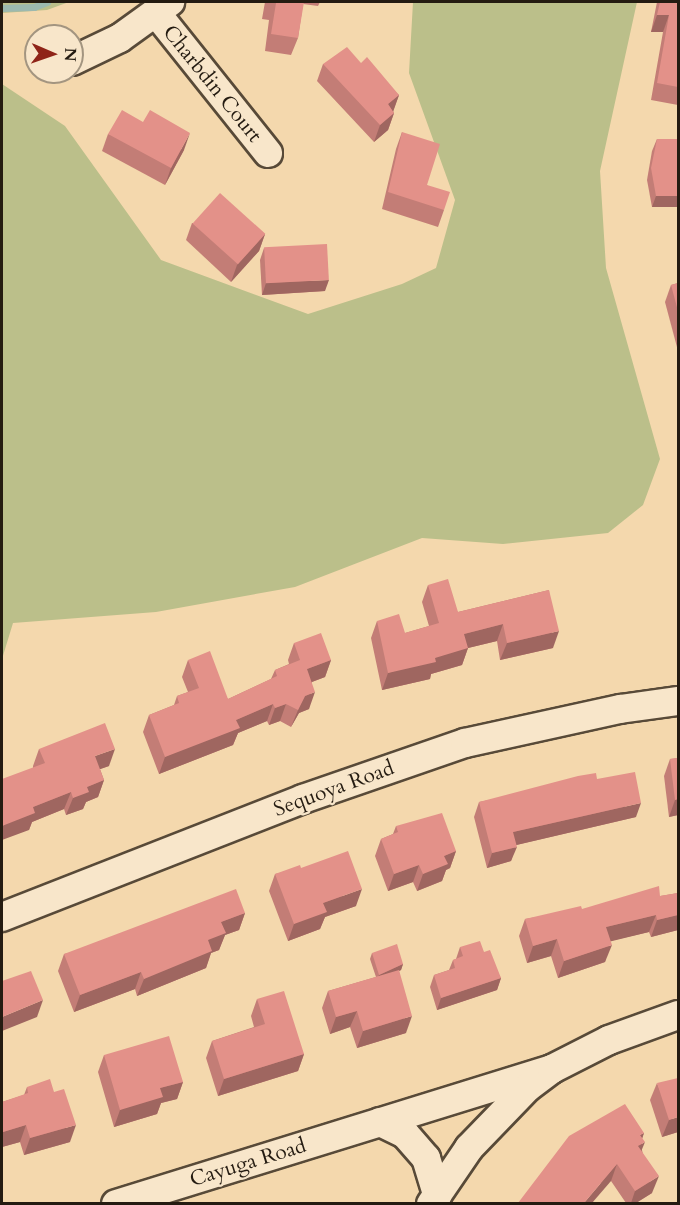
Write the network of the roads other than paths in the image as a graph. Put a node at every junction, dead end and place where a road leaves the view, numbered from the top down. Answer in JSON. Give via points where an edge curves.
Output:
{"nodes":[{"id":1,"x":163,"y":8,"type":"edge"},
{"id":2,"x":84,"y":55,"type":"edge"},
{"id":3,"x":268,"y":153,"type":"dead end"},
{"id":4,"x":678,"y":700,"type":"edge"},
{"id":5,"x":2,"y":917,"type":"edge"},
{"id":6,"x":678,"y":1015,"type":"edge"},
{"id":7,"x":552,"y":1069,"type":"junction"},
{"id":8,"x":380,"y":1122,"type":"junction"},
{"id":9,"x":434,"y":1199,"type":"edge"},
{"id":10,"x":116,"y":1203,"type":"edge"}],
"edges":[{"from":1,"to":2,"type":"street","via":[[120,38]]},
{"from":1,"to":3,"type":"street","name":"Charbdin Court"},
{"from":4,"to":5,"type":"street","name":"Sequoya Road","via":[[578,717],[465,743],[303,799]]},
{"from":6,"to":7,"type":"street","via":[[609,1040]]},
{"from":7,"to":8,"type":"street","name":"Cayuga Road"},
{"from":7,"to":9,"type":"street","via":[[528,1087],[469,1148]]},
{"from":8,"to":9,"type":"street","via":[[405,1134],[426,1158]]},
{"from":8,"to":10,"type":"street","name":"Cayuga Road"}]}
